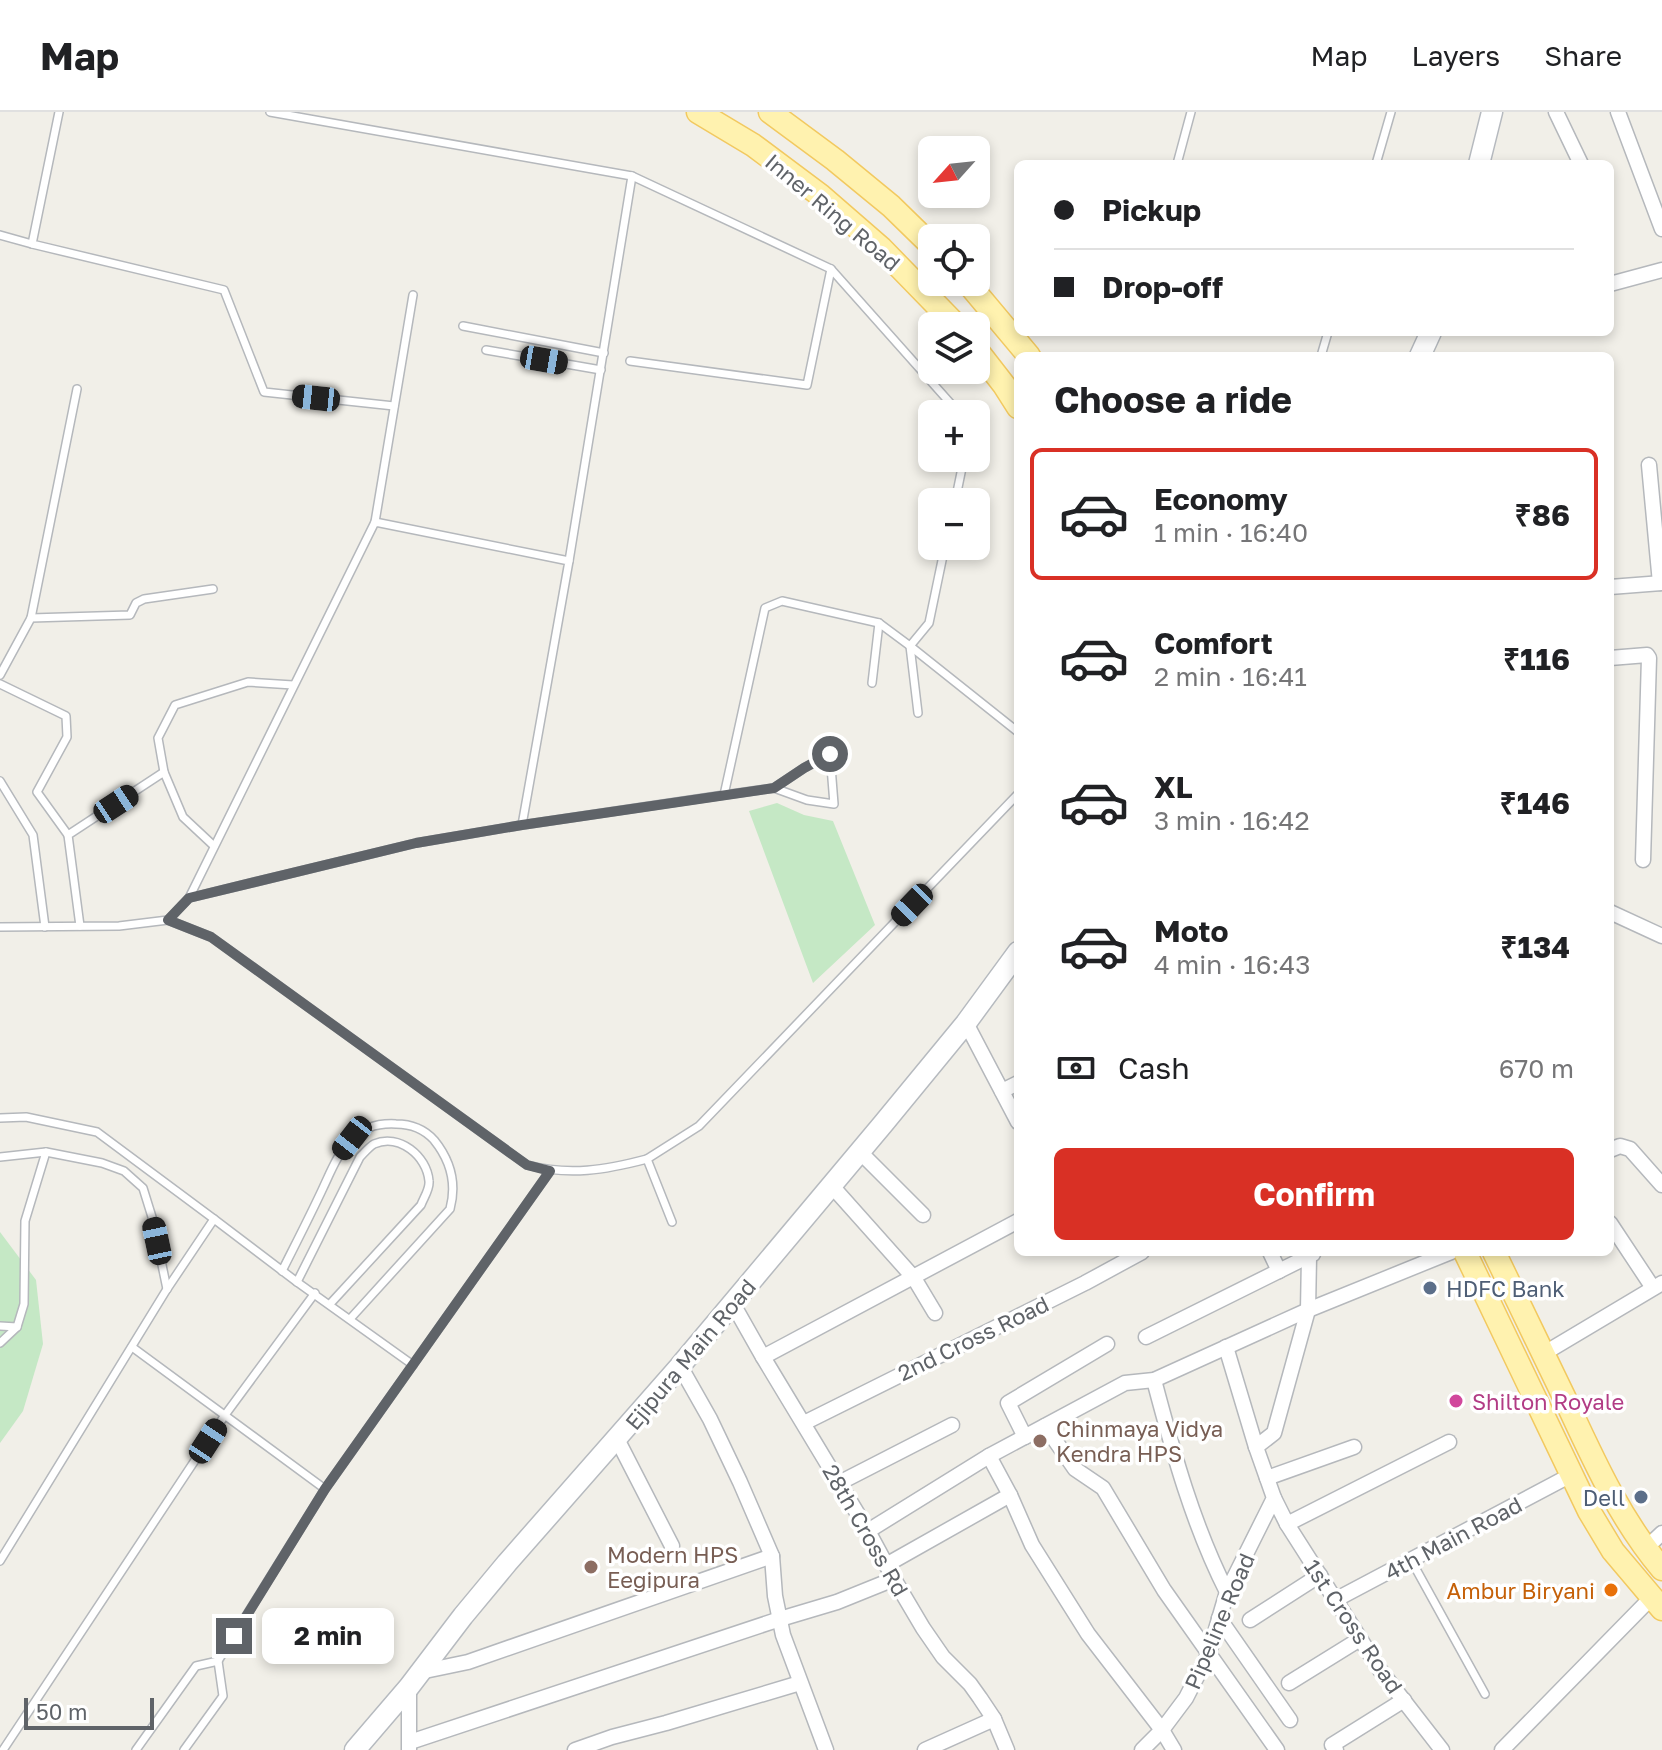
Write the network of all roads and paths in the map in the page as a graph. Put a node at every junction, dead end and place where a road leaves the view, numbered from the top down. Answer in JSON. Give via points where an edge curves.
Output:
{"nodes":[{"id":1,"x":59,"y":112,"type":"edge"},
{"id":2,"x":270,"y":112,"type":"edge"},
{"id":3,"x":698,"y":112,"type":"edge"},
{"id":4,"x":770,"y":112,"type":"edge"},
{"id":5,"x":1191,"y":112,"type":"edge"},
{"id":6,"x":1391,"y":112,"type":"edge"},
{"id":7,"x":1492,"y":112,"type":"edge"},
{"id":8,"x":1556,"y":112,"type":"edge"},
{"id":9,"x":1618,"y":112,"type":"edge"},
{"id":10,"x":1178,"y":160,"type":"edge"},
{"id":11,"x":1377,"y":160,"type":"edge"},
{"id":12,"x":1480,"y":160,"type":"edge"},
{"id":13,"x":1579,"y":160,"type":"edge"},
{"id":14,"x":632,"y":176,"type":"junction"},
{"id":15,"x":1662,"y":229,"type":"edge"},
{"id":16,"x":918,"y":232,"type":"edge"},
{"id":17,"x":0,"y":235,"type":"edge"},
{"id":18,"x":32,"y":244,"type":"junction"},
{"id":19,"x":831,"y":269,"type":"junction"},
{"id":20,"x":1662,"y":270,"type":"edge"},
{"id":21,"x":1614,"y":283,"type":"edge"},
{"id":22,"x":413,"y":295,"type":"dead end"},
{"id":23,"x":979,"y":296,"type":"edge"},
{"id":24,"x":943,"y":312,"type":"edge"},
{"id":25,"x":463,"y":326,"type":"dead end"},
{"id":26,"x":486,"y":350,"type":"dead end"},
{"id":27,"x":1026,"y":352,"type":"edge"},
{"id":28,"x":604,"y":353,"type":"junction"},
{"id":29,"x":630,"y":361,"type":"dead end"},
{"id":30,"x":990,"y":367,"type":"edge"},
{"id":31,"x":601,"y":370,"type":"junction"},
{"id":32,"x":77,"y":389,"type":"dead end"},
{"id":33,"x":948,"y":400,"type":"edge"},
{"id":34,"x":1014,"y":401,"type":"edge"},
{"id":35,"x":394,"y":406,"type":"junction"},
{"id":36,"x":1649,"y":465,"type":"dead end"},
{"id":37,"x":375,"y":522,"type":"junction"},
{"id":38,"x":942,"y":560,"type":"edge"},
{"id":39,"x":569,"y":561,"type":"junction"},
{"id":40,"x":1661,"y":583,"type":"edge"},
{"id":41,"x":1614,"y":587,"type":"edge"},
{"id":42,"x":213,"y":589,"type":"dead end"},
{"id":43,"x":31,"y":618,"type":"junction"},
{"id":44,"x":879,"y":623,"type":"junction"},
{"id":45,"x":910,"y":646,"type":"junction"},
{"id":46,"x":1614,"y":658,"type":"edge"},
{"id":47,"x":0,"y":675,"type":"edge"},
{"id":48,"x":872,"y":683,"type":"dead end"},
{"id":49,"x":0,"y":684,"type":"edge"},
{"id":50,"x":293,"y":685,"type":"junction"},
{"id":51,"x":918,"y":713,"type":"dead end"},
{"id":52,"x":1014,"y":729,"type":"edge"},
{"id":53,"x":164,"y":772,"type":"junction"},
{"id":54,"x":0,"y":781,"type":"edge"},
{"id":55,"x":774,"y":788,"type":"junction"},
{"id":56,"x":724,"y":795,"type":"junction"},
{"id":57,"x":1014,"y":798,"type":"edge"},
{"id":58,"x":522,"y":825,"type":"junction"},
{"id":59,"x":68,"y":835,"type":"junction"},
{"id":60,"x":214,"y":846,"type":"junction"},
{"id":61,"x":1643,"y":860,"type":"dead end"},
{"id":62,"x":189,"y":898,"type":"junction"},
{"id":63,"x":1614,"y":914,"type":"edge"},
{"id":64,"x":168,"y":920,"type":"junction"},
{"id":65,"x":80,"y":926,"type":"junction"},
{"id":66,"x":0,"y":927,"type":"edge"},
{"id":67,"x":45,"y":927,"type":"junction"},
{"id":68,"x":1662,"y":936,"type":"edge"},
{"id":69,"x":1014,"y":957,"type":"edge"},
{"id":70,"x":966,"y":1023,"type":"junction"},
{"id":71,"x":1014,"y":1085,"type":"edge"},
{"id":72,"x":1002,"y":1091,"type":"junction"},
{"id":73,"x":1014,"y":1114,"type":"edge"},
{"id":74,"x":0,"y":1118,"type":"edge"},
{"id":75,"x":1614,"y":1148,"type":"edge"},
{"id":76,"x":46,"y":1152,"type":"junction"},
{"id":77,"x":860,"y":1152,"type":"junction"},
{"id":78,"x":0,"y":1157,"type":"edge"},
{"id":79,"x":647,"y":1159,"type":"junction"},
{"id":80,"x":550,"y":1171,"type":"junction"},
{"id":81,"x":831,"y":1185,"type":"junction"},
{"id":82,"x":1662,"y":1185,"type":"edge"},
{"id":83,"x":923,"y":1215,"type":"dead end"},
{"id":84,"x":214,"y":1219,"type":"junction"},
{"id":85,"x":672,"y":1222,"type":"dead end"},
{"id":86,"x":1014,"y":1223,"type":"edge"},
{"id":87,"x":1614,"y":1228,"type":"edge"},
{"id":88,"x":1135,"y":1256,"type":"edge"},
{"id":89,"x":1272,"y":1256,"type":"edge"},
{"id":90,"x":1309,"y":1256,"type":"edge"},
{"id":91,"x":1313,"y":1256,"type":"edge"},
{"id":92,"x":1441,"y":1256,"type":"edge"},
{"id":93,"x":1467,"y":1256,"type":"edge"},
{"id":94,"x":1496,"y":1256,"type":"edge"},
{"id":95,"x":282,"y":1271,"type":"junction"},
{"id":96,"x":1279,"y":1271,"type":"junction"},
{"id":97,"x":914,"y":1278,"type":"junction"},
{"id":98,"x":297,"y":1282,"type":"junction"},
{"id":99,"x":1658,"y":1286,"type":"edge"},
{"id":100,"x":167,"y":1289,"type":"junction"},
{"id":101,"x":315,"y":1293,"type":"junction"},
{"id":102,"x":330,"y":1304,"type":"junction"},
{"id":103,"x":733,"y":1304,"type":"junction"},
{"id":104,"x":1308,"y":1310,"type":"junction"},
{"id":105,"x":935,"y":1313,"type":"dead end"},
{"id":106,"x":350,"y":1319,"type":"junction"},
{"id":107,"x":0,"y":1326,"type":"edge"},
{"id":108,"x":17,"y":1327,"type":"junction"},
{"id":109,"x":1146,"y":1337,"type":"dead end"},
{"id":110,"x":0,"y":1343,"type":"edge"},
{"id":111,"x":1107,"y":1344,"type":"dead end"},
{"id":112,"x":132,"y":1347,"type":"junction"},
{"id":113,"x":1226,"y":1347,"type":"junction"},
{"id":114,"x":1543,"y":1354,"type":"junction"},
{"id":115,"x":763,"y":1357,"type":"junction"},
{"id":116,"x":413,"y":1365,"type":"junction"},
{"id":117,"x":680,"y":1366,"type":"junction"},
{"id":118,"x":1154,"y":1380,"type":"junction"},
{"id":119,"x":225,"y":1415,"type":"junction"},
{"id":120,"x":804,"y":1423,"type":"junction"},
{"id":121,"x":952,"y":1425,"type":"dead end"},
{"id":122,"x":1045,"y":1426,"type":"junction"},
{"id":123,"x":1025,"y":1437,"type":"junction"},
{"id":124,"x":617,"y":1439,"type":"junction"},
{"id":125,"x":1449,"y":1442,"type":"dead end"},
{"id":126,"x":1256,"y":1447,"type":"junction"},
{"id":127,"x":1354,"y":1447,"type":"dead end"},
{"id":128,"x":989,"y":1456,"type":"junction"},
{"id":129,"x":1571,"y":1475,"type":"junction"},
{"id":130,"x":1267,"y":1478,"type":"junction"},
{"id":131,"x":839,"y":1483,"type":"junction"},
{"id":132,"x":325,"y":1489,"type":"junction"},
{"id":133,"x":1010,"y":1495,"type":"junction"},
{"id":134,"x":1274,"y":1498,"type":"junction"},
{"id":135,"x":1287,"y":1524,"type":"junction"},
{"id":136,"x":868,"y":1531,"type":"junction"},
{"id":137,"x":1662,"y":1533,"type":"edge"},
{"id":138,"x":672,"y":1546,"type":"dead end"},
{"id":139,"x":1645,"y":1549,"type":"junction"},
{"id":140,"x":772,"y":1556,"type":"junction"},
{"id":141,"x":1411,"y":1560,"type":"junction"},
{"id":142,"x":0,"y":1561,"type":"edge"},
{"id":143,"x":886,"y":1565,"type":"junction"},
{"id":144,"x":1662,"y":1569,"type":"edge"},
{"id":145,"x":1320,"y":1575,"type":"junction"},
{"id":146,"x":894,"y":1579,"type":"junction"},
{"id":147,"x":1227,"y":1592,"type":"junction"},
{"id":148,"x":1335,"y":1600,"type":"junction"},
{"id":149,"x":1656,"y":1603,"type":"edge"},
{"id":150,"x":1219,"y":1618,"type":"junction"},
{"id":151,"x":780,"y":1619,"type":"junction"},
{"id":152,"x":1250,"y":1620,"type":"dead end"},
{"id":153,"x":1360,"y":1639,"type":"junction"},
{"id":154,"x":1209,"y":1653,"type":"junction"},
{"id":155,"x":218,"y":1661,"type":"junction"},
{"id":156,"x":414,"y":1680,"type":"junction"},
{"id":157,"x":800,"y":1683,"type":"junction"},
{"id":158,"x":1289,"y":1683,"type":"dead end"},
{"id":159,"x":1485,"y":1694,"type":"dead end"},
{"id":160,"x":1404,"y":1700,"type":"junction"},
{"id":161,"x":994,"y":1719,"type":"junction"},
{"id":162,"x":1290,"y":1720,"type":"dead end"},
{"id":163,"x":1162,"y":1730,"type":"junction"},
{"id":164,"x":410,"y":1746,"type":"edge"},
{"id":165,"x":3,"y":1750,"type":"edge"},
{"id":166,"x":136,"y":1750,"type":"edge"},
{"id":167,"x":184,"y":1750,"type":"edge"},
{"id":168,"x":355,"y":1750,"type":"edge"},
{"id":169,"x":575,"y":1750,"type":"edge"},
{"id":170,"x":826,"y":1750,"type":"edge"},
{"id":171,"x":925,"y":1750,"type":"edge"},
{"id":172,"x":1007,"y":1750,"type":"edge"},
{"id":173,"x":1142,"y":1750,"type":"edge"},
{"id":174,"x":1174,"y":1750,"type":"edge"},
{"id":175,"x":1277,"y":1750,"type":"edge"},
{"id":176,"x":1336,"y":1750,"type":"edge"},
{"id":177,"x":1442,"y":1750,"type":"edge"},
{"id":178,"x":1502,"y":1750,"type":"edge"}],
"edges":[{"from":1,"to":18,"type":"lane"},
{"from":2,"to":14,"type":"lane"},
{"from":3,"to":24,"type":"main road","name":"Inner Ring Road","via":[[820,195]]},
{"from":4,"to":16,"type":"main road","name":"Inner Ring Road"},
{"from":5,"to":10,"type":"lane"},
{"from":6,"to":11,"type":"lane"},
{"from":7,"to":12,"type":"street"},
{"from":8,"to":13,"type":"street"},
{"from":9,"to":15,"type":"street"},
{"from":14,"to":19,"type":"lane"},
{"from":14,"to":28,"type":"lane"},
{"from":17,"to":18,"type":"lane"},
{"from":18,"to":35,"type":"lane","via":[[224,290],[264,392]]},
{"from":19,"to":29,"type":"lane","via":[[807,385]]},
{"from":19,"to":33,"type":"lane"},
{"from":20,"to":21,"type":"street"},
{"from":22,"to":35,"type":"lane"},
{"from":23,"to":27,"type":"main road"},
{"from":25,"to":28,"type":"lane"},
{"from":26,"to":31,"type":"lane"},
{"from":28,"to":31,"type":"lane"},
{"from":30,"to":34,"type":"main road"},
{"from":31,"to":39,"type":"lane"},
{"from":32,"to":43,"type":"lane"},
{"from":35,"to":37,"type":"lane"},
{"from":36,"to":40,"type":"street"},
{"from":37,"to":39,"type":"lane"},
{"from":37,"to":50,"type":"lane"},
{"from":38,"to":45,"type":"lane","via":[[929,623]]},
{"from":39,"to":58,"type":"lane"},
{"from":40,"to":41,"type":"street"},
{"from":42,"to":43,"type":"lane","via":[[144,599],[130,615]]},
{"from":43,"to":47,"type":"lane"},
{"from":44,"to":45,"type":"lane"},
{"from":44,"to":48,"type":"lane"},
{"from":44,"to":56,"type":"lane","via":[[782,601],[765,608]]},
{"from":45,"to":51,"type":"lane"},
{"from":45,"to":52,"type":"lane"},
{"from":46,"to":61,"type":"street","via":[[1649,658]]},
{"from":49,"to":59,"type":"lane","via":[[66,716],[67,737],[37,792]]},
{"from":50,"to":53,"type":"lane","via":[[248,682],[175,705],[158,738]]},
{"from":50,"to":60,"type":"lane"},
{"from":53,"to":59,"type":"lane"},
{"from":53,"to":60,"type":"lane","via":[[183,817]]},
{"from":54,"to":67,"type":"lane","via":[[33,835]]},
{"from":55,"to":55,"type":"lane","via":[[834,804],[830,754],[804,768]]},
{"from":55,"to":56,"type":"lane"},
{"from":56,"to":58,"type":"lane"},
{"from":57,"to":79,"type":"lane","via":[[699,1126]]},
{"from":58,"to":62,"type":"lane","via":[[416,843]]},
{"from":59,"to":65,"type":"lane"},
{"from":60,"to":62,"type":"lane"},
{"from":62,"to":64,"type":"lane"},
{"from":63,"to":68,"type":"street"},
{"from":64,"to":65,"type":"lane"},
{"from":64,"to":80,"type":"lane","via":[[211,937],[527,1165]]},
{"from":65,"to":67,"type":"lane"},
{"from":66,"to":67,"type":"lane"},
{"from":69,"to":70,"type":"street","name":"Ejipura Main Road"},
{"from":70,"to":72,"type":"street"},
{"from":70,"to":77,"type":"street","name":"Ejipura Main Road"},
{"from":71,"to":72,"type":"street"},
{"from":72,"to":73,"type":"street"},
{"from":74,"to":84,"type":"lane","via":[[26,1117],[97,1132]]},
{"from":75,"to":82,"type":"street","via":[[1630,1149]]},
{"from":76,"to":78,"type":"lane"},
{"from":76,"to":100,"type":"lane","via":[[124,1171],[143,1188]]},
{"from":76,"to":108,"type":"lane","via":[[25,1221],[24,1304]]},
{"from":77,"to":81,"type":"street","name":"Ejipura Main Road"},
{"from":77,"to":83,"type":"street"},
{"from":79,"to":80,"type":"lane","via":[[606,1170]]},
{"from":79,"to":85,"type":"lane"},
{"from":80,"to":116,"type":"lane"},
{"from":81,"to":97,"type":"street"},
{"from":81,"to":103,"type":"street","name":"Ejipura Main Road"},
{"from":84,"to":95,"type":"lane"},
{"from":84,"to":100,"type":"lane"},
{"from":86,"to":97,"type":"street"},
{"from":87,"to":99,"type":"street"},
{"from":88,"to":120,"type":"street","name":"2nd Cross Road"},
{"from":89,"to":96,"type":"street"},
{"from":90,"to":96,"type":"street"},
{"from":91,"to":104,"type":"street"},
{"from":92,"to":104,"type":"street"},
{"from":93,"to":129,"type":"main road"},
{"from":94,"to":114,"type":"main road"},
{"from":95,"to":98,"type":"lane"},
{"from":95,"to":106,"type":"lane","via":[[338,1155],[352,1138],[378,1124],[416,1127],[428,1134],[453,1177],[450,1209]]},
{"from":96,"to":109,"type":"street"},
{"from":97,"to":105,"type":"street"},
{"from":97,"to":115,"type":"street"},
{"from":98,"to":101,"type":"lane"},
{"from":98,"to":102,"type":"lane","via":[[360,1157],[388,1141],[410,1149],[430,1184],[421,1205]]},
{"from":99,"to":114,"type":"street"},
{"from":100,"to":112,"type":"lane"},
{"from":101,"to":102,"type":"lane"},
{"from":101,"to":119,"type":"lane"},
{"from":102,"to":106,"type":"lane"},
{"from":103,"to":115,"type":"street","name":"28th Cross Rd"},
{"from":103,"to":117,"type":"street","name":"Ejipura Main Road"},
{"from":104,"to":113,"type":"street"},
{"from":104,"to":126,"type":"street","via":[[1274,1433]]},
{"from":106,"to":116,"type":"lane"},
{"from":107,"to":108,"type":"lane"},
{"from":108,"to":110,"type":"lane"},
{"from":111,"to":123,"type":"street","via":[[1008,1403]]},
{"from":112,"to":119,"type":"lane"},
{"from":112,"to":142,"type":"lane"},
{"from":113,"to":118,"type":"street"},
{"from":113,"to":126,"type":"street"},
{"from":114,"to":139,"type":"main road","via":[[1598,1469]]},
{"from":115,"to":120,"type":"street","name":"28th Cross Rd"},
{"from":116,"to":132,"type":"lane"},
{"from":117,"to":124,"type":"street","name":"Ejipura Main Road"},
{"from":117,"to":140,"type":"street"},
{"from":118,"to":122,"type":"street","via":[[1125,1383]]},
{"from":118,"to":147,"type":"street","via":[[1189,1501]]},
{"from":119,"to":132,"type":"lane"},
{"from":119,"to":165,"type":"lane"},
{"from":120,"to":131,"type":"street","name":"28th Cross Rd"},
{"from":121,"to":131,"type":"street"},
{"from":122,"to":123,"type":"street"},
{"from":122,"to":154,"type":"street","via":[[1075,1469],[1103,1488]]},
{"from":123,"to":128,"type":"street"},
{"from":124,"to":138,"type":"street"},
{"from":124,"to":156,"type":"street","name":"Ejipura Main Road","via":[[507,1563]]},
{"from":125,"to":135,"type":"street"},
{"from":126,"to":130,"type":"street"},
{"from":127,"to":130,"type":"street"},
{"from":128,"to":133,"type":"street"},
{"from":128,"to":136,"type":"street"},
{"from":129,"to":141,"type":"street","name":"4th Main Road"},
{"from":129,"to":149,"type":"main road","via":[[1613,1551]]},
{"from":130,"to":134,"type":"street"},
{"from":131,"to":136,"type":"street","name":"28th Cross Rd"},
{"from":132,"to":155,"type":"lane"},
{"from":133,"to":143,"type":"street"},
{"from":133,"to":163,"type":"street","via":[[1032,1545],[1088,1634]]},
{"from":134,"to":135,"type":"street","name":"1st Cross Road"},
{"from":134,"to":147,"type":"street","name":"Pipeline Road"},
{"from":135,"to":145,"type":"street","name":"1st Cross Road"},
{"from":136,"to":143,"type":"street","name":"28th Cross Rd"},
{"from":137,"to":139,"type":"street"},
{"from":139,"to":144,"type":"main road"},
{"from":140,"to":151,"type":"street"},
{"from":140,"to":156,"type":"street"},
{"from":141,"to":148,"type":"street","name":"4th Main Road"},
{"from":141,"to":159,"type":"lane"},
{"from":143,"to":146,"type":"street","name":"28th Cross Rd"},
{"from":145,"to":148,"type":"street","name":"1st Cross Road"},
{"from":145,"to":152,"type":"street"},
{"from":146,"to":151,"type":"street"},
{"from":146,"to":161,"type":"street","name":"28th Cross Rd","via":[[943,1657]]},
{"from":147,"to":150,"type":"street","name":"Pipeline Road"},
{"from":148,"to":153,"type":"street","name":"1st Cross Road"},
{"from":149,"to":178,"type":"street"},
{"from":150,"to":154,"type":"street","name":"Pipeline Road"},
{"from":150,"to":162,"type":"street"},
{"from":151,"to":157,"type":"street"},
{"from":151,"to":164,"type":"street"},
{"from":153,"to":158,"type":"street"},
{"from":153,"to":160,"type":"street","name":"1st Cross Road"},
{"from":154,"to":163,"type":"street","name":"Pipeline Road"},
{"from":154,"to":175,"type":"street"},
{"from":155,"to":166,"type":"lane","via":[[196,1666]]},
{"from":155,"to":167,"type":"lane","via":[[223,1696]]},
{"from":156,"to":164,"type":"street"},
{"from":156,"to":168,"type":"street","name":"Ejipura Main Road"},
{"from":157,"to":169,"type":"street"},
{"from":157,"to":170,"type":"street"},
{"from":160,"to":176,"type":"street","via":[[1332,1745]]},
{"from":160,"to":177,"type":"street","name":"1st Cross Road"},
{"from":161,"to":171,"type":"street"},
{"from":161,"to":172,"type":"street","name":"28th Cross Rd"},
{"from":163,"to":173,"type":"street","name":"Pipeline Road"},
{"from":163,"to":174,"type":"street"}]}
